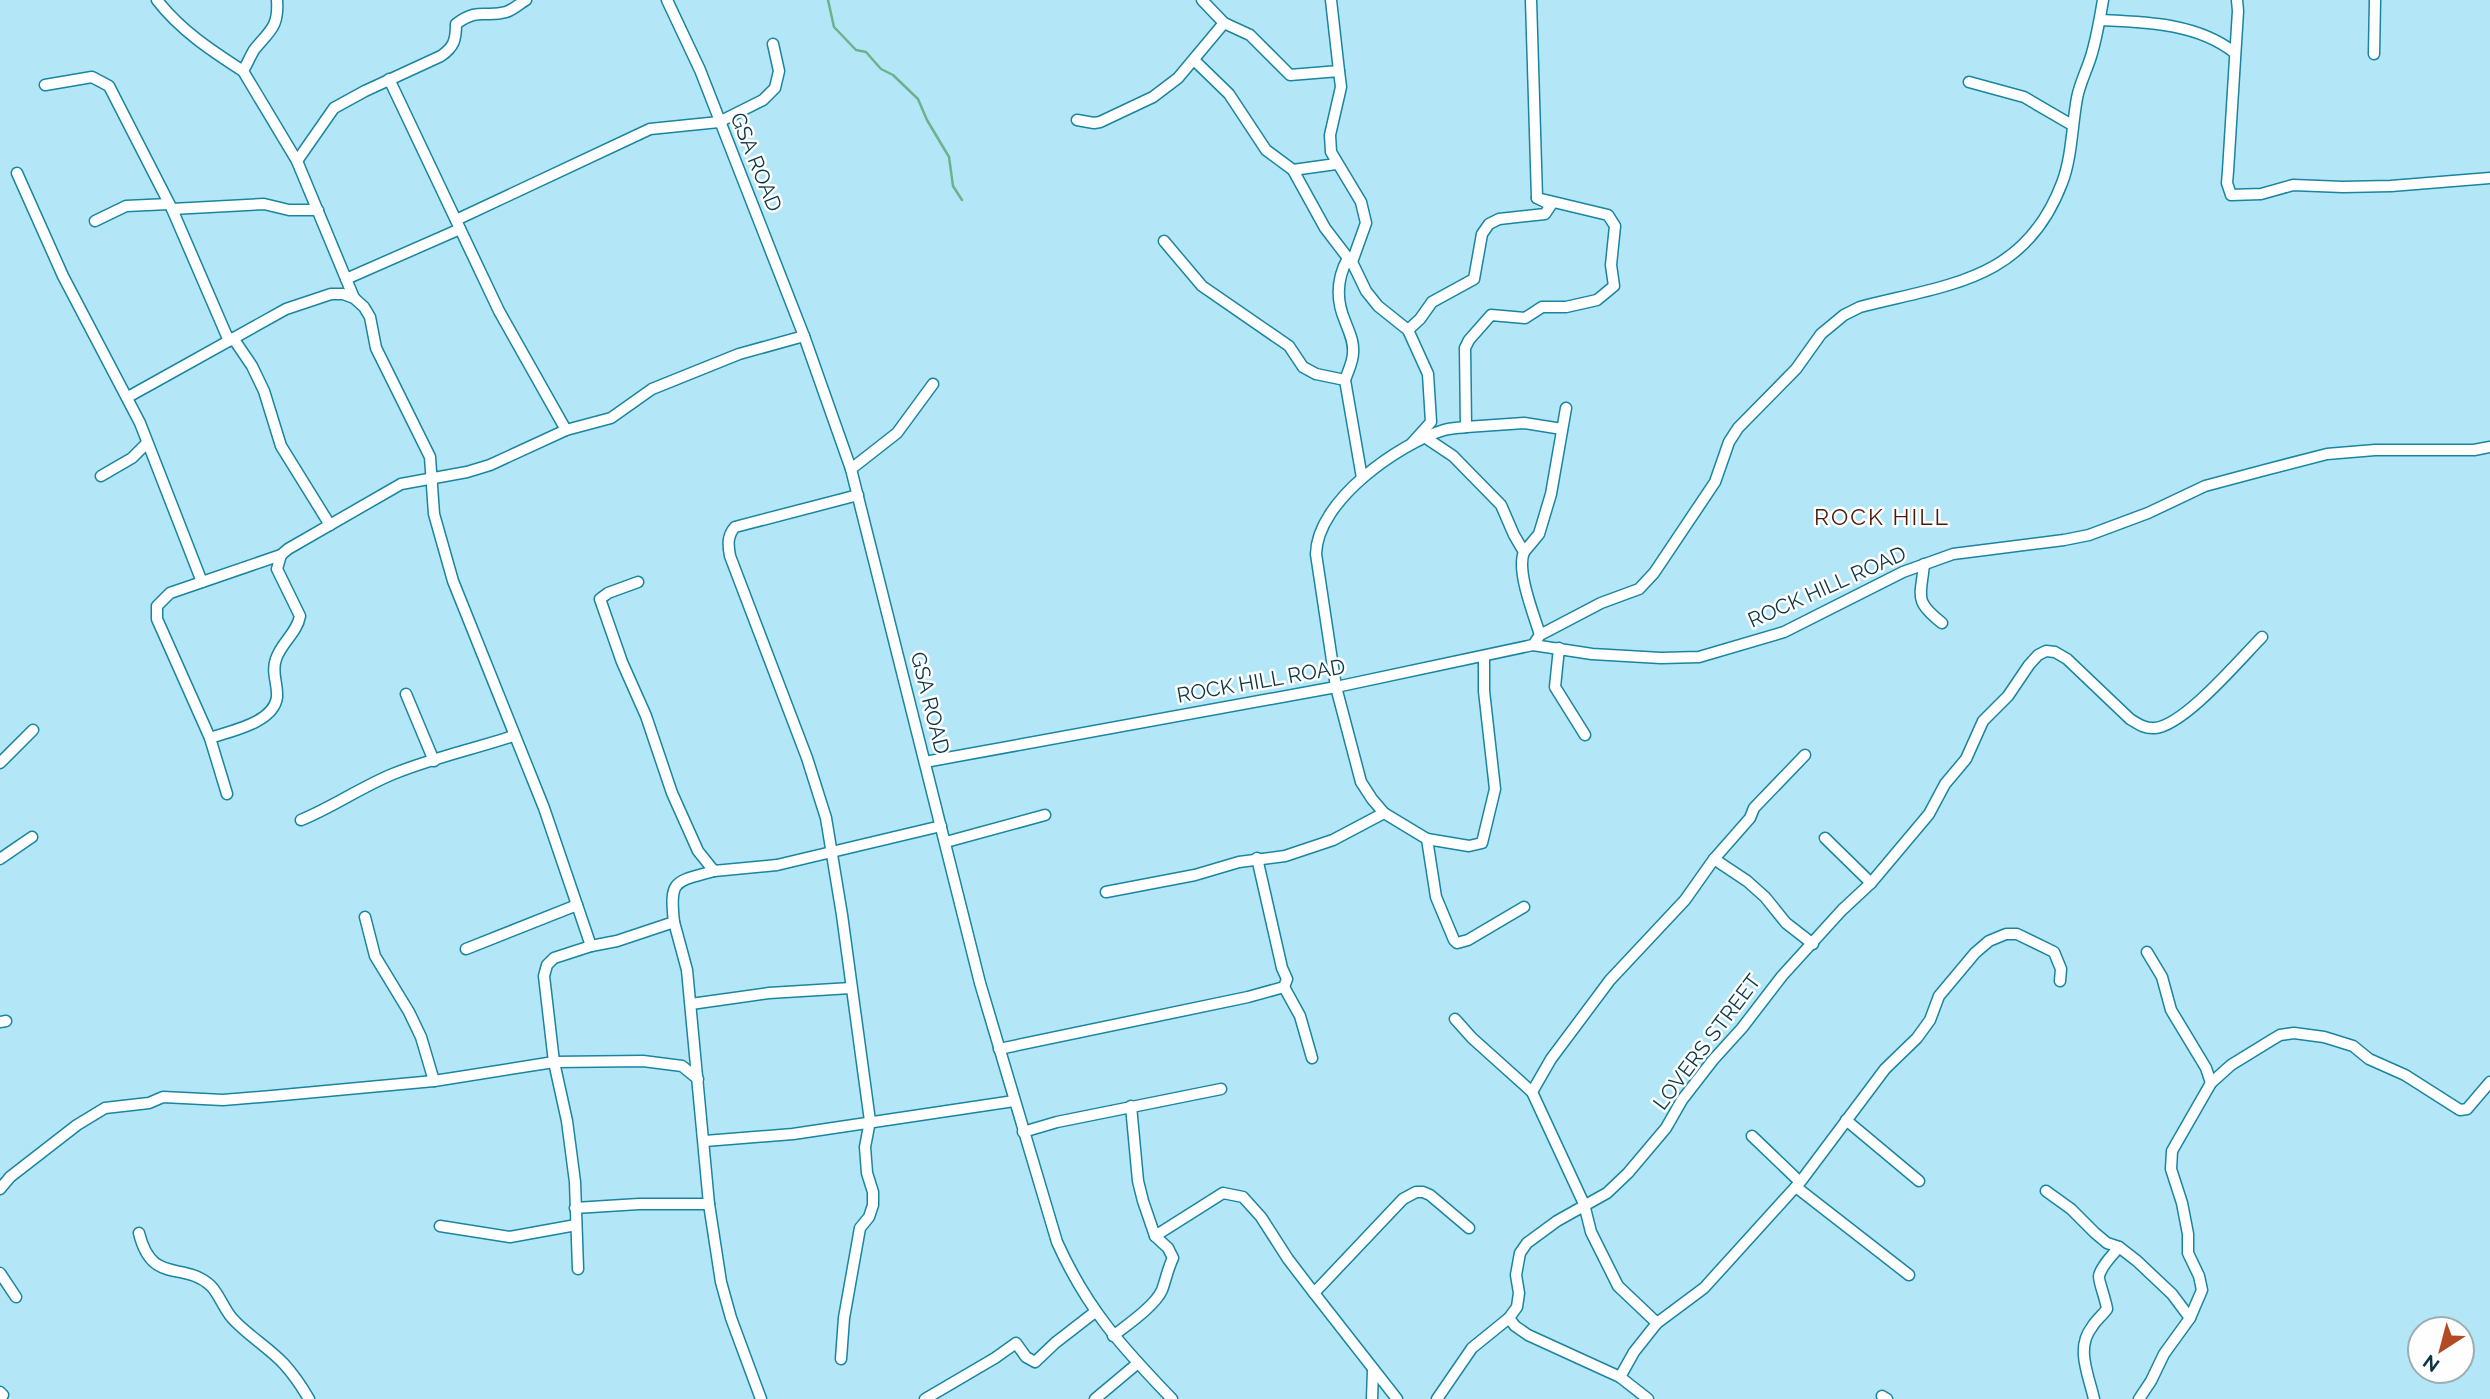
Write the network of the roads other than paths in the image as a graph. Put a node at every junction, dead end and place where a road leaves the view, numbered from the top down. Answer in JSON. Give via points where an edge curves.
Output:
{"nodes":[{"id":1,"x":158,"y":0,"type":"edge"},
{"id":2,"x":276,"y":0,"type":"edge"},
{"id":3,"x":526,"y":0,"type":"edge"},
{"id":4,"x":667,"y":0,"type":"edge"},
{"id":5,"x":1202,"y":0,"type":"edge"},
{"id":6,"x":1331,"y":0,"type":"edge"},
{"id":7,"x":1531,"y":0,"type":"edge"},
{"id":8,"x":2103,"y":0,"type":"edge"},
{"id":9,"x":2237,"y":0,"type":"edge"},
{"id":10,"x":2375,"y":0,"type":"edge"},
{"id":11,"x":2100,"y":20,"type":"junction"},
{"id":12,"x":1224,"y":23,"type":"junction"},
{"id":13,"x":773,"y":44,"type":"dead end"},
{"id":14,"x":2235,"y":53,"type":"junction"},
{"id":15,"x":2374,"y":54,"type":"dead end"},
{"id":16,"x":1195,"y":60,"type":"junction"},
{"id":17,"x":243,"y":71,"type":"junction"},
{"id":18,"x":1339,"y":71,"type":"junction"},
{"id":19,"x":389,"y":79,"type":"junction"},
{"id":20,"x":1969,"y":82,"type":"dead end"},
{"id":21,"x":45,"y":85,"type":"dead end"},
{"id":22,"x":1077,"y":120,"type":"dead end"},
{"id":23,"x":719,"y":122,"type":"junction"},
{"id":24,"x":2072,"y":125,"type":"junction"},
{"id":25,"x":297,"y":161,"type":"junction"},
{"id":26,"x":1336,"y":164,"type":"junction"},
{"id":27,"x":1293,"y":170,"type":"junction"},
{"id":28,"x":18,"y":173,"type":"dead end"},
{"id":29,"x":2490,"y":178,"type":"edge"},
{"id":30,"x":1537,"y":198,"type":"junction"},
{"id":31,"x":170,"y":207,"type":"junction"},
{"id":32,"x":318,"y":210,"type":"junction"},
{"id":33,"x":95,"y":221,"type":"dead end"},
{"id":34,"x":458,"y":225,"type":"junction"},
{"id":35,"x":1164,"y":241,"type":"dead end"},
{"id":36,"x":1350,"y":260,"type":"junction"},
{"id":37,"x":346,"y":279,"type":"junction"},
{"id":38,"x":354,"y":298,"type":"junction"},
{"id":39,"x":1408,"y":330,"type":"junction"},
{"id":40,"x":804,"y":336,"type":"junction"},
{"id":41,"x":231,"y":339,"type":"junction"},
{"id":42,"x":1345,"y":380,"type":"junction"},
{"id":43,"x":933,"y":384,"type":"dead end"},
{"id":44,"x":128,"y":397,"type":"junction"},
{"id":45,"x":1566,"y":408,"type":"dead end"},
{"id":46,"x":1466,"y":427,"type":"junction"},
{"id":47,"x":1562,"y":429,"type":"junction"},
{"id":48,"x":566,"y":430,"type":"junction"},
{"id":49,"x":1426,"y":438,"type":"junction"},
{"id":50,"x":147,"y":443,"type":"junction"},
{"id":51,"x":1409,"y":446,"type":"junction"},
{"id":52,"x":2490,"y":447,"type":"edge"},
{"id":53,"x":851,"y":469,"type":"junction"},
{"id":54,"x":101,"y":476,"type":"dead end"},
{"id":55,"x":1362,"y":478,"type":"junction"},
{"id":56,"x":432,"y":479,"type":"junction"},
{"id":57,"x":858,"y":495,"type":"junction"},
{"id":58,"x":330,"y":525,"type":"junction"},
{"id":59,"x":1524,"y":552,"type":"junction"},
{"id":60,"x":281,"y":555,"type":"junction"},
{"id":61,"x":1924,"y":564,"type":"junction"},
{"id":62,"x":202,"y":582,"type":"junction"},
{"id":63,"x":638,"y":582,"type":"dead end"},
{"id":64,"x":1942,"y":622,"type":"dead end"},
{"id":65,"x":1540,"y":635,"type":"junction"},
{"id":66,"x":2262,"y":637,"type":"dead end"},
{"id":67,"x":1533,"y":645,"type":"junction"},
{"id":68,"x":1559,"y":648,"type":"junction"},
{"id":69,"x":1484,"y":656,"type":"junction"},
{"id":70,"x":1336,"y":687,"type":"junction"},
{"id":71,"x":405,"y":694,"type":"dead end"},
{"id":72,"x":33,"y":730,"type":"dead end"},
{"id":73,"x":1584,"y":734,"type":"dead end"},
{"id":74,"x":513,"y":736,"type":"junction"},
{"id":75,"x":210,"y":738,"type":"junction"},
{"id":76,"x":1805,"y":755,"type":"dead end"},
{"id":77,"x":434,"y":761,"type":"junction"},
{"id":78,"x":925,"y":762,"type":"junction"},
{"id":79,"x":0,"y":764,"type":"edge"},
{"id":80,"x":227,"y":794,"type":"dead end"},
{"id":81,"x":1384,"y":813,"type":"junction"},
{"id":82,"x":1045,"y":815,"type":"dead end"},
{"id":83,"x":301,"y":820,"type":"dead end"},
{"id":84,"x":941,"y":826,"type":"junction"},
{"id":85,"x":32,"y":837,"type":"dead end"},
{"id":86,"x":1825,"y":838,"type":"dead end"},
{"id":87,"x":1427,"y":839,"type":"junction"},
{"id":88,"x":946,"y":842,"type":"junction"},
{"id":89,"x":831,"y":853,"type":"junction"},
{"id":90,"x":0,"y":859,"type":"edge"},
{"id":91,"x":1257,"y":859,"type":"junction"},
{"id":92,"x":1714,"y":859,"type":"junction"},
{"id":93,"x":714,"y":871,"type":"junction"},
{"id":94,"x":1871,"y":883,"type":"junction"},
{"id":95,"x":1106,"y":892,"type":"dead end"},
{"id":96,"x":577,"y":905,"type":"junction"},
{"id":97,"x":1524,"y":907,"type":"dead end"},
{"id":98,"x":365,"y":917,"type":"dead end"},
{"id":99,"x":674,"y":922,"type":"junction"},
{"id":100,"x":1813,"y":944,"type":"junction"},
{"id":101,"x":591,"y":946,"type":"junction"},
{"id":102,"x":466,"y":949,"type":"dead end"},
{"id":103,"x":2147,"y":952,"type":"dead end"},
{"id":104,"x":2060,"y":981,"type":"dead end"},
{"id":105,"x":1284,"y":987,"type":"junction"},
{"id":106,"x":851,"y":988,"type":"junction"},
{"id":107,"x":691,"y":1004,"type":"junction"},
{"id":108,"x":1455,"y":1019,"type":"dead end"},
{"id":109,"x":999,"y":1049,"type":"junction"},
{"id":110,"x":1312,"y":1058,"type":"dead end"},
{"id":111,"x":696,"y":1061,"type":"junction"},
{"id":112,"x":554,"y":1062,"type":"junction"},
{"id":113,"x":682,"y":1066,"type":"junction"},
{"id":114,"x":698,"y":1079,"type":"junction"},
{"id":115,"x":434,"y":1081,"type":"junction"},
{"id":116,"x":2490,"y":1082,"type":"edge"},
{"id":117,"x":2211,"y":1083,"type":"junction"},
{"id":118,"x":1221,"y":1089,"type":"dead end"},
{"id":119,"x":1532,"y":1092,"type":"junction"},
{"id":120,"x":1014,"y":1101,"type":"junction"},
{"id":121,"x":1131,"y":1106,"type":"junction"},
{"id":122,"x":1846,"y":1120,"type":"junction"},
{"id":123,"x":870,"y":1121,"type":"junction"},
{"id":124,"x":1023,"y":1132,"type":"junction"},
{"id":125,"x":1752,"y":1136,"type":"dead end"},
{"id":126,"x":705,"y":1141,"type":"junction"},
{"id":127,"x":1919,"y":1181,"type":"dead end"},
{"id":128,"x":1798,"y":1184,"type":"junction"},
{"id":129,"x":0,"y":1189,"type":"edge"},
{"id":130,"x":2046,"y":1191,"type":"dead end"},
{"id":131,"x":709,"y":1204,"type":"junction"},
{"id":132,"x":1584,"y":1204,"type":"junction"},
{"id":133,"x":575,"y":1208,"type":"junction"},
{"id":134,"x":576,"y":1225,"type":"junction"},
{"id":135,"x":440,"y":1226,"type":"dead end"},
{"id":136,"x":1469,"y":1228,"type":"dead end"},
{"id":137,"x":139,"y":1233,"type":"dead end"},
{"id":138,"x":1156,"y":1236,"type":"junction"},
{"id":139,"x":2119,"y":1247,"type":"junction"},
{"id":140,"x":578,"y":1269,"type":"dead end"},
{"id":141,"x":0,"y":1273,"type":"edge"},
{"id":142,"x":1909,"y":1275,"type":"dead end"},
{"id":143,"x":1314,"y":1293,"type":"junction"},
{"id":144,"x":16,"y":1297,"type":"dead end"},
{"id":145,"x":1095,"y":1312,"type":"junction"},
{"id":146,"x":1508,"y":1318,"type":"junction"},
{"id":147,"x":2190,"y":1318,"type":"junction"},
{"id":148,"x":1657,"y":1323,"type":"junction"},
{"id":149,"x":1113,"y":1336,"type":"junction"},
{"id":150,"x":841,"y":1359,"type":"dead end"},
{"id":151,"x":1138,"y":1363,"type":"junction"},
{"id":152,"x":1373,"y":1370,"type":"junction"},
{"id":153,"x":1620,"y":1377,"type":"junction"},
{"id":154,"x":309,"y":1399,"type":"edge"},
{"id":155,"x":761,"y":1399,"type":"edge"},
{"id":156,"x":925,"y":1399,"type":"edge"},
{"id":157,"x":1095,"y":1399,"type":"edge"},
{"id":158,"x":1172,"y":1399,"type":"edge"},
{"id":159,"x":1372,"y":1399,"type":"edge"},
{"id":160,"x":1397,"y":1399,"type":"edge"},
{"id":161,"x":1437,"y":1399,"type":"edge"},
{"id":162,"x":1648,"y":1399,"type":"edge"},
{"id":163,"x":2094,"y":1399,"type":"edge"},
{"id":164,"x":2139,"y":1399,"type":"edge"}],
"edges":[{"from":1,"to":17,"type":"street","via":[[170,17]]},
{"from":2,"to":17,"type":"street","via":[[274,28]]},
{"from":3,"to":19,"type":"street","via":[[502,13],[478,12],[462,19],[456,23],[452,49]]},
{"from":4,"to":23,"type":"street","name":"GSA ROAD"},
{"from":5,"to":12,"type":"street"},
{"from":6,"to":18,"type":"street"},
{"from":7,"to":30,"type":"street"},
{"from":8,"to":11,"type":"street"},
{"from":9,"to":14,"type":"street"},
{"from":10,"to":15,"type":"street"},
{"from":11,"to":14,"type":"street","via":[[2187,30],[2210,37]]},
{"from":11,"to":24,"type":"street"},
{"from":12,"to":16,"type":"street"},
{"from":12,"to":18,"type":"street","via":[[1250,34],[1290,75]]},
{"from":13,"to":23,"type":"street","via":[[779,71],[775,88],[763,100]]},
{"from":14,"to":29,"type":"street","via":[[2228,171],[2231,195],[2261,194],[2293,185],[2391,186]]},
{"from":16,"to":22,"type":"street","via":[[1178,78],[1132,108],[1094,123]]},
{"from":16,"to":27,"type":"street","via":[[1229,94],[1266,150]]},
{"from":17,"to":25,"type":"street"},
{"from":18,"to":26,"type":"street","via":[[1341,87],[1330,135]]},
{"from":19,"to":25,"type":"street","via":[[334,108]]},
{"from":19,"to":34,"type":"street"},
{"from":20,"to":24,"type":"street","via":[[2024,97]]},
{"from":21,"to":31,"type":"street","via":[[92,77],[109,86]]},
{"from":23,"to":34,"type":"street","via":[[650,129]]},
{"from":23,"to":40,"type":"street","name":"GSA ROAD"},
{"from":24,"to":65,"type":"street","via":[[2062,182],[2042,222],[2022,247],[1981,275],[1860,307],[1837,321],[1738,428],[1728,442],[1715,482],[1639,589]]},
{"from":25,"to":32,"type":"street"},
{"from":26,"to":27,"type":"street"},
{"from":26,"to":36,"type":"street","via":[[1361,202],[1366,222]]},
{"from":27,"to":36,"type":"street","via":[[1325,229]]},
{"from":28,"to":44,"type":"street","via":[[63,276]]},
{"from":30,"to":39,"type":"street","via":[[1551,205],[1545,214],[1489,224],[1482,234],[1474,279],[1433,302]]},
{"from":30,"to":46,"type":"street","via":[[1608,215],[1615,226],[1614,286],[1597,300],[1583,304],[1542,307],[1525,318],[1491,315],[1484,321],[1465,348]]},
{"from":31,"to":32,"type":"street","via":[[264,204]]},
{"from":31,"to":33,"type":"street","via":[[125,206]]},
{"from":31,"to":41,"type":"street"},
{"from":32,"to":37,"type":"street"},
{"from":34,"to":37,"type":"street"},
{"from":34,"to":48,"type":"street","via":[[499,311]]},
{"from":35,"to":42,"type":"street","via":[[1202,286],[1289,346],[1303,367]]},
{"from":36,"to":39,"type":"street","via":[[1378,306]]},
{"from":36,"to":42,"type":"street","via":[[1340,272],[1338,292],[1353,354]]},
{"from":37,"to":38,"type":"street"},
{"from":38,"to":41,"type":"street","via":[[320,296]]},
{"from":38,"to":56,"type":"street","via":[[370,317],[376,348],[430,457]]},
{"from":39,"to":51,"type":"street","via":[[1428,374],[1431,408],[1431,422]]},
{"from":40,"to":48,"type":"street","via":[[727,359],[652,389],[611,418]]},
{"from":40,"to":53,"type":"street","name":"GSA ROAD"},
{"from":41,"to":44,"type":"street"},
{"from":41,"to":58,"type":"street","via":[[264,391],[281,446]]},
{"from":42,"to":55,"type":"street"},
{"from":43,"to":53,"type":"street","via":[[897,433]]},
{"from":44,"to":50,"type":"street"},
{"from":45,"to":47,"type":"street"},
{"from":46,"to":47,"type":"street","via":[[1524,422]]},
{"from":46,"to":49,"type":"street"},
{"from":47,"to":59,"type":"street","via":[[1539,534]]},
{"from":48,"to":56,"type":"street","via":[[490,465]]},
{"from":49,"to":51,"type":"street"},
{"from":49,"to":59,"type":"street","via":[[1453,456],[1502,505]]},
{"from":50,"to":54,"type":"street"},
{"from":50,"to":62,"type":"street"},
{"from":51,"to":55,"type":"street"},
{"from":52,"to":61,"type":"street","name":"ROCK HILL ROAD","via":[[2327,454],[2205,486],[2089,535],[1954,554]]},
{"from":53,"to":57,"type":"street","name":"GSA ROAD"},
{"from":55,"to":70,"type":"street","via":[[1338,500],[1316,541]]},
{"from":56,"to":58,"type":"street","via":[[401,484]]},
{"from":56,"to":74,"type":"street","via":[[434,514],[449,568]]},
{"from":57,"to":78,"type":"street","name":"GSA ROAD"},
{"from":57,"to":89,"type":"street","via":[[735,527],[728,543],[818,787]]},
{"from":58,"to":60,"type":"street"},
{"from":59,"to":65,"type":"street","via":[[1527,594]]},
{"from":60,"to":62,"type":"street"},
{"from":60,"to":75,"type":"street","via":[[277,569],[300,616],[276,657],[273,709],[263,718]]},
{"from":61,"to":64,"type":"street","via":[[1923,606]]},
{"from":61,"to":68,"type":"street","name":"ROCK HILL ROAD","via":[[1784,632],[1699,657],[1592,654]]},
{"from":62,"to":75,"type":"street","via":[[170,593],[156,611]]},
{"from":63,"to":93,"type":"street","via":[[600,599],[672,793],[698,851]]},
{"from":65,"to":67,"type":"street"},
{"from":66,"to":94,"type":"street","name":"LOVERS STREET","via":[[2194,707],[2159,728],[2143,727],[2130,719],[2056,652],[2038,655],[1983,722],[1966,760],[1928,814]]},
{"from":67,"to":68,"type":"street","name":"ROCK HILL ROAD"},
{"from":67,"to":69,"type":"street","name":"ROCK HILL ROAD"},
{"from":68,"to":73,"type":"street","via":[[1555,687]]},
{"from":69,"to":70,"type":"street","name":"ROCK HILL ROAD"},
{"from":69,"to":87,"type":"street","via":[[1495,789],[1482,844]]},
{"from":70,"to":78,"type":"street","name":"ROCK HILL ROAD"},
{"from":70,"to":81,"type":"street","via":[[1361,782]]},
{"from":71,"to":77,"type":"street"},
{"from":72,"to":79,"type":"street"},
{"from":74,"to":77,"type":"street"},
{"from":74,"to":96,"type":"street"},
{"from":75,"to":80,"type":"street"},
{"from":76,"to":92,"type":"street"},
{"from":77,"to":83,"type":"street","via":[[377,781]]},
{"from":78,"to":84,"type":"street","name":"GSA ROAD"},
{"from":81,"to":87,"type":"street"},
{"from":81,"to":91,"type":"street","via":[[1333,840],[1277,858]]},
{"from":82,"to":88,"type":"street"},
{"from":84,"to":88,"type":"street","name":"GSA ROAD"},
{"from":84,"to":89,"type":"street"},
{"from":85,"to":90,"type":"street"},
{"from":86,"to":94,"type":"street"},
{"from":87,"to":97,"type":"street","via":[[1436,897],[1457,943]]},
{"from":88,"to":109,"type":"street","name":"GSA ROAD"},
{"from":89,"to":93,"type":"street","via":[[777,865]]},
{"from":89,"to":106,"type":"street"},
{"from":91,"to":95,"type":"street"},
{"from":91,"to":105,"type":"street","via":[[1287,979]]},
{"from":92,"to":100,"type":"street","via":[[1756,889],[1786,923]]},
{"from":92,"to":119,"type":"street","via":[[1685,900],[1610,981]]},
{"from":93,"to":99,"type":"street","via":[[676,884]]},
{"from":94,"to":100,"type":"street","name":"LOVERS STREET"},
{"from":96,"to":101,"type":"street"},
{"from":96,"to":102,"type":"street"},
{"from":98,"to":115,"type":"street","via":[[374,956],[410,1012]]},
{"from":99,"to":101,"type":"street"},
{"from":99,"to":107,"type":"street"},
{"from":100,"to":132,"type":"street","name":"LOVERS STREET","via":[[1713,1060],[1629,1173],[1607,1193]]},
{"from":101,"to":112,"type":"street","via":[[554,958],[547,965],[544,975]]},
{"from":103,"to":117,"type":"street","via":[[2162,977],[2171,1010]]},
{"from":104,"to":122,"type":"street","via":[[2058,959],[2048,948],[2017,934],[1989,941],[1962,966],[1939,996],[1917,1038],[1885,1069]]},
{"from":105,"to":109,"type":"street"},
{"from":105,"to":110,"type":"street","via":[[1300,1016]]},
{"from":106,"to":107,"type":"street"},
{"from":106,"to":123,"type":"street"},
{"from":107,"to":111,"type":"street"},
{"from":108,"to":119,"type":"street"},
{"from":109,"to":120,"type":"street","name":"GSA ROAD"},
{"from":111,"to":113,"type":"street"},
{"from":111,"to":114,"type":"street"},
{"from":112,"to":113,"type":"street","via":[[643,1061]]},
{"from":112,"to":115,"type":"street"},
{"from":112,"to":133,"type":"street","via":[[568,1121]]},
{"from":113,"to":114,"type":"street"},
{"from":114,"to":126,"type":"street"},
{"from":115,"to":129,"type":"street","via":[[222,1100],[163,1097],[105,1108],[76,1125]]},
{"from":116,"to":117,"type":"street","via":[[2468,1109],[2460,1110],[2353,1046],[2294,1033],[2270,1041]]},
{"from":117,"to":147,"type":"street","via":[[2172,1151],[2171,1169],[2182,1203],[2188,1253],[2202,1290]]},
{"from":118,"to":121,"type":"street"},
{"from":119,"to":132,"type":"street"},
{"from":120,"to":123,"type":"street"},
{"from":120,"to":124,"type":"street","name":"GSA ROAD"},
{"from":121,"to":124,"type":"street"},
{"from":121,"to":138,"type":"street","via":[[1138,1181]]},
{"from":122,"to":127,"type":"street"},
{"from":122,"to":128,"type":"street"},
{"from":123,"to":126,"type":"street","via":[[793,1134]]},
{"from":123,"to":150,"type":"street","via":[[865,1147],[873,1205],[860,1228]]},
{"from":124,"to":145,"type":"street","name":"GSA ROAD","via":[[1057,1242]]},
{"from":125,"to":128,"type":"street"},
{"from":126,"to":131,"type":"street"},
{"from":128,"to":142,"type":"street"},
{"from":128,"to":148,"type":"street","via":[[1704,1288]]},
{"from":130,"to":139,"type":"street","via":[[2107,1243]]},
{"from":131,"to":133,"type":"street"},
{"from":131,"to":155,"type":"street","via":[[721,1282]]},
{"from":132,"to":146,"type":"street","name":"LOVERS STREET","via":[[1539,1232],[1520,1253],[1517,1307]]},
{"from":132,"to":148,"type":"street","via":[[1591,1232],[1618,1286]]},
{"from":133,"to":134,"type":"street"},
{"from":134,"to":135,"type":"street","via":[[510,1237]]},
{"from":134,"to":140,"type":"street"},
{"from":136,"to":143,"type":"street","via":[[1430,1195],[1416,1192],[1385,1216]]},
{"from":137,"to":154,"type":"street","via":[[152,1262],[199,1278],[213,1288],[233,1318],[284,1363]]},
{"from":138,"to":143,"type":"street","via":[[1223,1193],[1243,1197]]},
{"from":138,"to":149,"type":"street","via":[[1173,1258],[1161,1292]]},
{"from":139,"to":147,"type":"street","via":[[2157,1280]]},
{"from":139,"to":163,"type":"street","via":[[2099,1274],[2107,1309],[2084,1343],[2084,1365]]},
{"from":141,"to":144,"type":"street"},
{"from":143,"to":152,"type":"street"},
{"from":145,"to":149,"type":"street","name":"GSA ROAD"},
{"from":145,"to":156,"type":"street","via":[[1035,1362],[1016,1343]]},
{"from":146,"to":153,"type":"street","via":[[1528,1335]]},
{"from":146,"to":161,"type":"street","via":[[1472,1348]]},
{"from":147,"to":164,"type":"street"},
{"from":148,"to":153,"type":"street"},
{"from":149,"to":151,"type":"street","name":"GSA ROAD"},
{"from":151,"to":157,"type":"street"},
{"from":151,"to":158,"type":"street","name":"GSA ROAD"},
{"from":152,"to":159,"type":"street"},
{"from":152,"to":160,"type":"street"},
{"from":153,"to":162,"type":"street"}]}
